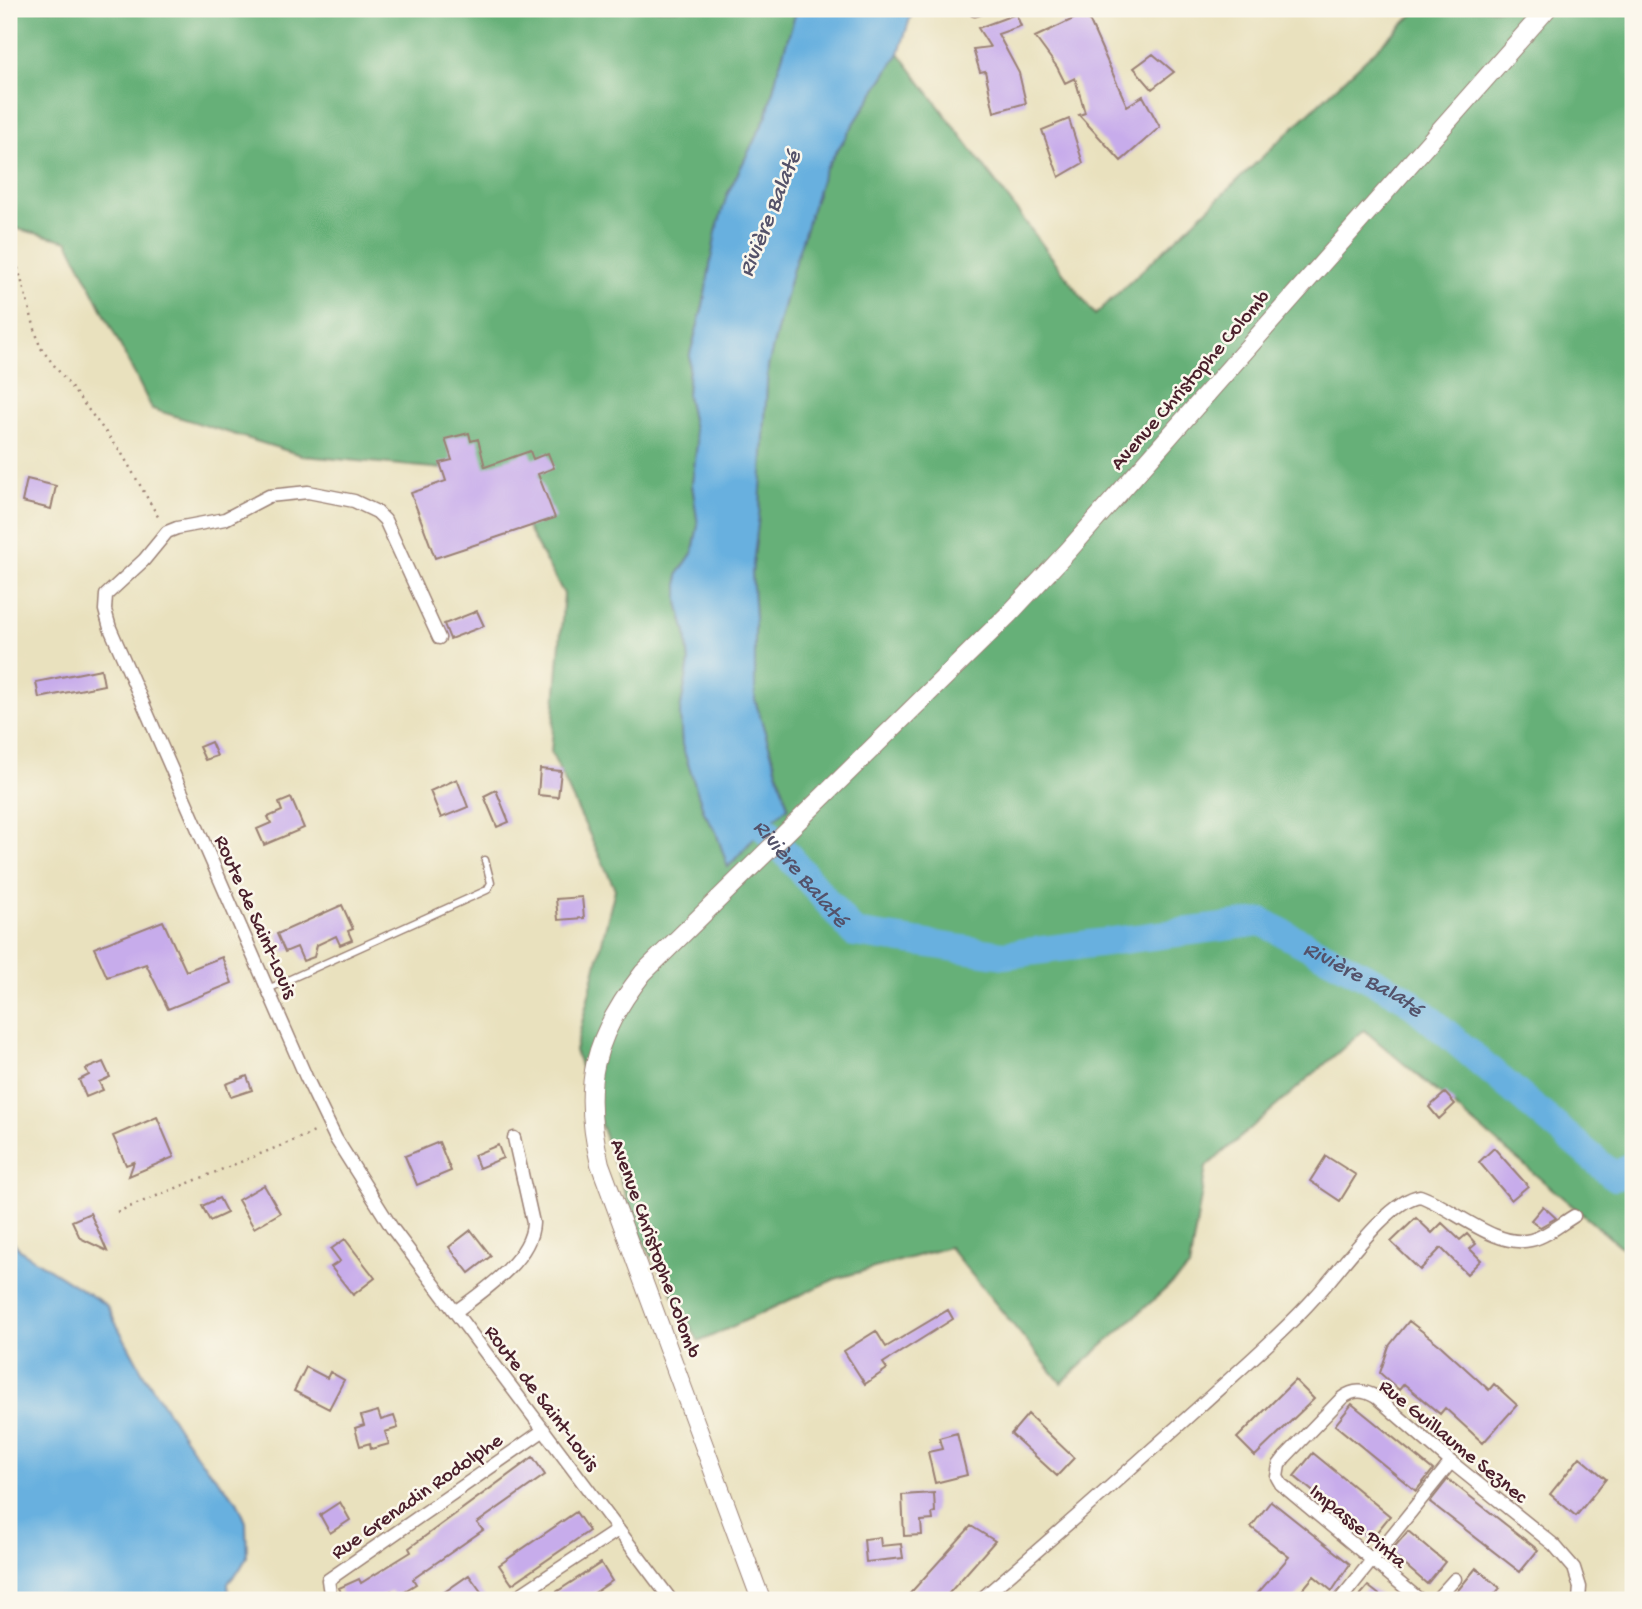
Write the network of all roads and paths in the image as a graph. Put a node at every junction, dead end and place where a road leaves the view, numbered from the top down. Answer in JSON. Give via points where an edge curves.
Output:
{"nodes":[{"id":1,"x":1547,"y":9,"type":"edge"},
{"id":2,"x":16,"y":261,"type":"dead end"},
{"id":3,"x":167,"y":532,"type":"junction"},
{"id":4,"x":439,"y":638,"type":"dead end"},
{"id":5,"x":485,"y":860,"type":"dead end"},
{"id":6,"x":268,"y":989,"type":"junction"},
{"id":7,"x":330,"y":1126,"type":"junction"},
{"id":8,"x":514,"y":1138,"type":"dead end"},
{"id":9,"x":117,"y":1212,"type":"dead end"},
{"id":10,"x":1574,"y":1216,"type":"dead end"},
{"id":11,"x":455,"y":1312,"type":"junction"},
{"id":12,"x":544,"y":1430,"type":"junction"},
{"id":13,"x":1451,"y":1462,"type":"junction"},
{"id":14,"x":1277,"y":1476,"type":"joint"},
{"id":15,"x":618,"y":1530,"type":"junction"},
{"id":16,"x":1371,"y":1561,"type":"junction"},
{"id":17,"x":1455,"y":1579,"type":"dead end"},
{"id":18,"x":331,"y":1600,"type":"edge"},
{"id":19,"x":512,"y":1600,"type":"edge"},
{"id":20,"x":671,"y":1600,"type":"edge"},
{"id":21,"x":761,"y":1600,"type":"edge"},
{"id":22,"x":980,"y":1600,"type":"edge"},
{"id":23,"x":1340,"y":1600,"type":"edge"},
{"id":24,"x":1419,"y":1600,"type":"edge"},
{"id":25,"x":1436,"y":1600,"type":"edge"},
{"id":26,"x":1579,"y":1600,"type":"edge"}],
"edges":[{"from":1,"to":21,"type":"street","name":"Avenue Christophe Colomb","via":[[1068,551],[643,973],[615,1012],[600,1045],[590,1104],[600,1164]]},
{"from":2,"to":3,"type":"path","via":[[40,347],[121,452]]},
{"from":3,"to":4,"type":"street","via":[[225,519],[269,496],[308,492],[354,501],[385,520]]},
{"from":3,"to":6,"type":"street","name":"Route de Saint-Louis","via":[[106,595],[105,610]]},
{"from":5,"to":6,"type":"lane","via":[[492,883],[487,890]]},
{"from":6,"to":7,"type":"street","name":"Route de Saint-Louis"},
{"from":7,"to":9,"type":"path"},
{"from":7,"to":11,"type":"street","name":"Route de Saint-Louis","via":[[392,1228]]},
{"from":8,"to":11,"type":"street","via":[[533,1237],[516,1261]]},
{"from":10,"to":22,"type":"street","via":[[1542,1236],[1516,1241],[1420,1196],[1398,1205],[1300,1313]]},
{"from":11,"to":12,"type":"street","name":"Route de Saint-Louis"},
{"from":12,"to":15,"type":"street","name":"Route de Saint-Louis"},
{"from":12,"to":18,"type":"street","name":"Rue Grenadin Rodolphe","via":[[328,1580]]},
{"from":13,"to":14,"type":"street","name":"Rue Guillaume Seznec","via":[[1376,1397],[1360,1391],[1342,1398],[1285,1457]]},
{"from":13,"to":16,"type":"street"},
{"from":13,"to":26,"type":"street","name":"Rue Guillaume Seznec","via":[[1554,1545],[1574,1568]]},
{"from":14,"to":16,"type":"street","name":"Impasse Pinta"},
{"from":15,"to":19,"type":"street"},
{"from":15,"to":20,"type":"street","name":"Route de Saint-Louis"},
{"from":16,"to":23,"type":"street"},
{"from":16,"to":24,"type":"street","name":"Impasse Pinta"},
{"from":17,"to":25,"type":"street"}]}
